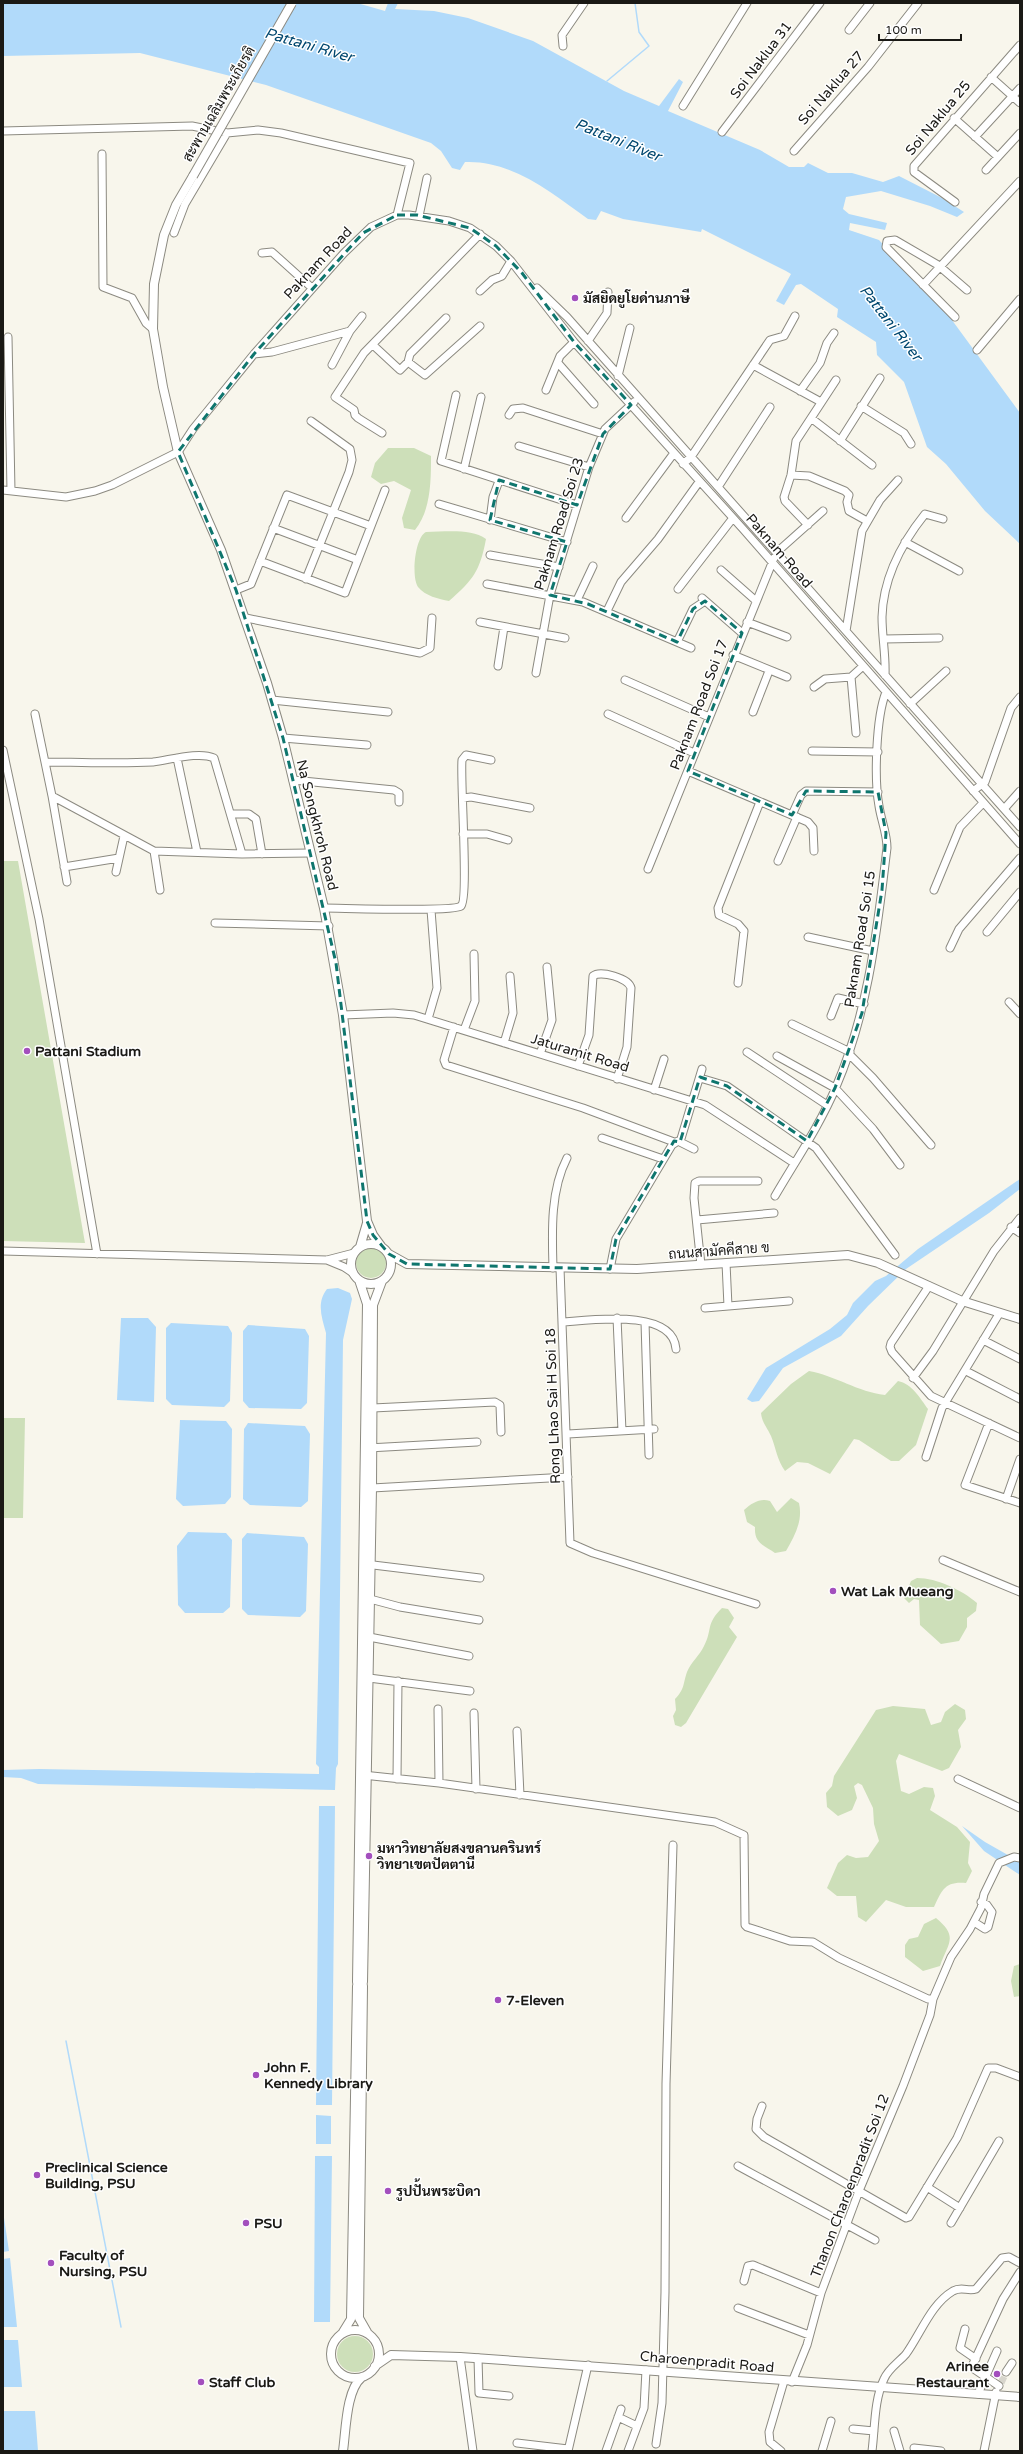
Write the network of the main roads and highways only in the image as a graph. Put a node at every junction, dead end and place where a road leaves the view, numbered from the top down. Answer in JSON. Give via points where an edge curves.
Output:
{"nodes":[{"id":1,"x":292,"y":3,"type":"edge"},
{"id":2,"x":153,"y":329,"type":"joint"},
{"id":3,"x":367,"y":1221,"type":"junction"},
{"id":4,"x":381,"y":1246,"type":"junction"},
{"id":5,"x":357,"y":1250,"type":"junction"},
{"id":6,"x":389,"y":1254,"type":"junction"},
{"id":7,"x":407,"y":1264,"type":"junction"},
{"id":8,"x":385,"y":1279,"type":"junction"},
{"id":9,"x":359,"y":1280,"type":"junction"},
{"id":10,"x":1020,"y":1318,"type":"edge"},
{"id":11,"x":368,"y":1448,"type":"junction"},
{"id":12,"x":367,"y":1564,"type":"junction"},
{"id":13,"x":363,"y":1775,"type":"junction"},
{"id":14,"x":360,"y":1984,"type":"junction"},
{"id":15,"x":343,"y":2332,"type":"junction"},
{"id":16,"x":367,"y":2332,"type":"junction"},
{"id":17,"x":377,"y":2344,"type":"junction"},
{"id":18,"x":391,"y":2355,"type":"junction"},
{"id":19,"x":375,"y":2366,"type":"junction"},
{"id":20,"x":342,"y":2374,"type":"junction"},
{"id":21,"x":362,"y":2377,"type":"junction"},
{"id":22,"x":351,"y":2395,"type":"junction"},
{"id":23,"x":1020,"y":2397,"type":"edge"},
{"id":24,"x":343,"y":2451,"type":"edge"}],
"edges":[{"from":1,"to":2,"type":"main road","name":"สะพานเฉลิมพระเกียรติ","bridge":true,"via":[[176,205],[164,235],[154,284]]},
{"from":2,"to":3,"type":"main road","name":"Na Songkhroh Road","via":[[178,452],[246,618],[283,738],[329,926],[343,1015]]},
{"from":3,"to":4,"type":"main road","name":"Na Songkhroh Road"},
{"from":3,"to":5,"type":"main road","name":"Na Songkhroh Road"},
{"from":4,"to":5,"type":"main road","via":[[370,1243]]},
{"from":4,"to":6,"type":"main road"},
{"from":5,"to":9,"type":"main road","via":[[351,1263],[353,1273]]},
{"from":6,"to":7,"type":"main road","name":"ถนนสามัคคีสาย ข"},
{"from":6,"to":8,"type":"main road","via":[[391,1265]]},
{"from":7,"to":8,"type":"main road","via":[[396,1269]]},
{"from":7,"to":10,"type":"main road","name":"ถนนสามัคคีสาย ข","via":[[610,1269],[848,1255],[889,1268],[962,1301],[999,1314]]},
{"from":8,"to":9,"type":"main road","via":[[371,1284]]},
{"from":8,"to":11,"type":"main road","via":[[376,1293],[373,1305],[373,1408]]},
{"from":9,"to":11,"type":"main road","via":[[367,1304]]},
{"from":11,"to":12,"type":"main road"},
{"from":11,"to":12,"type":"main road","via":[[372,1488]]},
{"from":12,"to":13,"type":"main road"},
{"from":12,"to":13,"type":"main road","via":[[370,1599]]},
{"from":13,"to":14,"type":"main road"},
{"from":14,"to":15,"type":"main road","via":[[351,2319]]},
{"from":14,"to":16,"type":"main road","via":[[359,2318]]},
{"from":15,"to":16,"type":"main road","via":[[359,2329]]},
{"from":15,"to":20,"type":"main road","via":[[337,2337],[331,2350],[332,2362]]},
{"from":16,"to":17,"type":"main road"},
{"from":17,"to":18,"type":"main road"},
{"from":17,"to":19,"type":"main road","via":[[379,2355]]},
{"from":18,"to":19,"type":"main road"},
{"from":18,"to":23,"type":"main road","name":"Charoenpradit Road","via":[[588,2365],[788,2382]]},
{"from":19,"to":21,"type":"main road"},
{"from":20,"to":21,"type":"main road","via":[[352,2378]]},
{"from":20,"to":22,"type":"main road","via":[[350,2386]]},
{"from":21,"to":22,"type":"main road"},
{"from":22,"to":24,"type":"main road"}]}
